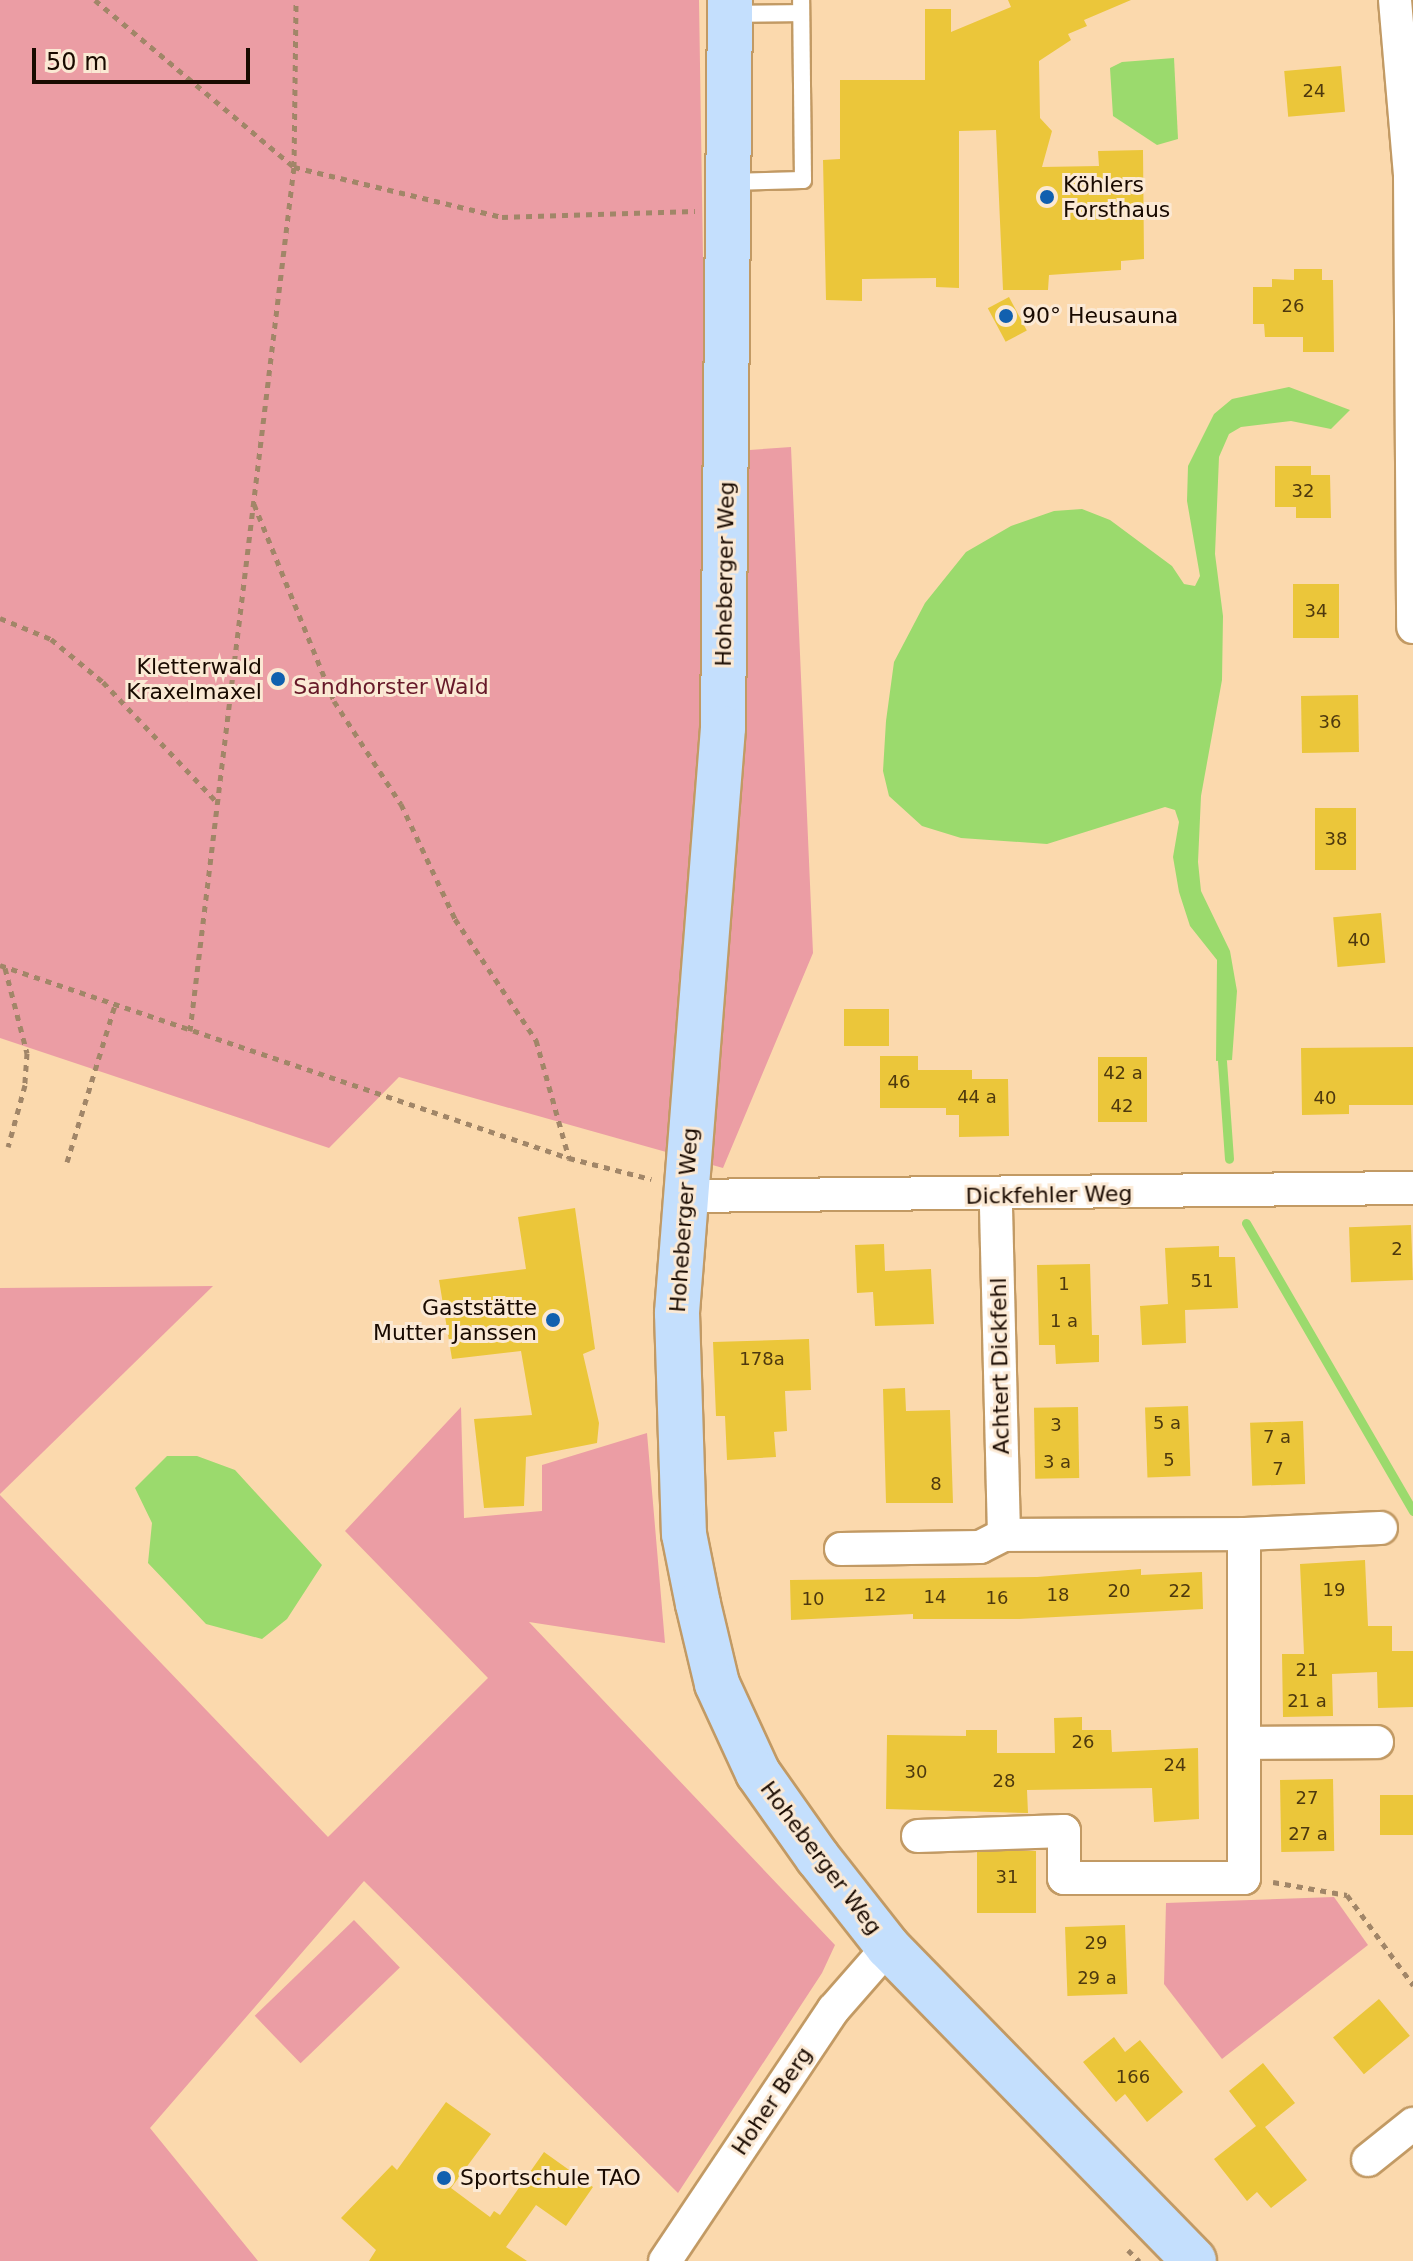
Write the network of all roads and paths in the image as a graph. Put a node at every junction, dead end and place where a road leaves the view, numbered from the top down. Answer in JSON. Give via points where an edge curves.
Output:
{"nodes":[{"id":1,"x":95,"y":0,"type":"edge"},
{"id":2,"x":296,"y":0,"type":"edge"},
{"id":3,"x":1395,"y":0,"type":"edge"},
{"id":4,"x":801,"y":6,"type":"edge"},
{"id":5,"x":730,"y":7,"type":"edge"},
{"id":6,"x":294,"y":167,"type":"junction"},
{"id":7,"x":728,"y":196,"type":"junction"},
{"id":8,"x":1412,"y":401,"type":"edge"},
{"id":9,"x":254,"y":503,"type":"junction"},
{"id":10,"x":0,"y":618,"type":"edge"},
{"id":11,"x":1413,"y":627,"type":"edge"},
{"id":12,"x":217,"y":802,"type":"junction"},
{"id":13,"x":2,"y":966,"type":"edge"},
{"id":14,"x":115,"y":1005,"type":"junction"},
{"id":15,"x":190,"y":1031,"type":"junction"},
{"id":16,"x":8,"y":1147,"type":"dead end"},
{"id":17,"x":569,"y":1158,"type":"junction"},
{"id":18,"x":67,"y":1162,"type":"dead end"},
{"id":19,"x":1413,"y":1188,"type":"edge"},
{"id":20,"x":661,"y":1189,"type":"junction"},
{"id":21,"x":996,"y":1196,"type":"junction"},
{"id":22,"x":1381,"y":1528,"type":"dead end"},
{"id":23,"x":1244,"y":1534,"type":"junction"},
{"id":24,"x":1004,"y":1535,"type":"junction"},
{"id":25,"x":841,"y":1549,"type":"dead end"},
{"id":26,"x":1377,"y":1742,"type":"dead end"},
{"id":27,"x":1246,"y":1743,"type":"junction"},
{"id":28,"x":918,"y":1836,"type":"dead end"},
{"id":29,"x":1244,"y":1878,"type":"junction"},
{"id":30,"x":888,"y":1947,"type":"junction"},
{"id":31,"x":1413,"y":1985,"type":"edge"},
{"id":32,"x":1413,"y":2124,"type":"edge"},
{"id":33,"x":1368,"y":2160,"type":"dead end"},
{"id":34,"x":1118,"y":2239,"type":"dead end"},
{"id":35,"x":665,"y":2261,"type":"edge"},
{"id":36,"x":1139,"y":2261,"type":"edge"},
{"id":37,"x":1194,"y":2261,"type":"edge"}],
"edges":[{"from":1,"to":6,"type":"path"},
{"from":2,"to":6,"type":"path"},
{"from":3,"to":8,"type":"street","via":[[1410,176]]},
{"from":4,"to":5,"type":"lane"},
{"from":4,"to":7,"type":"lane","via":[[803,180]]},
{"from":5,"to":7,"type":"street","name":"Hoheberger Weg"},
{"from":6,"to":7,"type":"path","via":[[502,217]]},
{"from":6,"to":9,"type":"path"},
{"from":7,"to":20,"type":"street","name":"Hoheberger Weg","via":[[723,728]]},
{"from":8,"to":11,"type":"street"},
{"from":9,"to":12,"type":"path"},
{"from":9,"to":17,"type":"path","via":[[334,701],[401,804],[455,919],[536,1040]]},
{"from":10,"to":12,"type":"path","via":[[51,639],[103,682]]},
{"from":12,"to":15,"type":"path"},
{"from":13,"to":14,"type":"path"},
{"from":13,"to":16,"type":"path","via":[[27,1053],[25,1085]]},
{"from":14,"to":15,"type":"path"},
{"from":14,"to":18,"type":"path"},
{"from":15,"to":17,"type":"path"},
{"from":17,"to":20,"type":"path"},
{"from":19,"to":21,"type":"street","name":"Dickfehler Weg"},
{"from":20,"to":21,"type":"street","name":"Dickfehler Weg"},
{"from":20,"to":30,"type":"street","name":"Hoheberger Weg","via":[[677,1313],[684,1534],[717,1684],[758,1773]]},
{"from":21,"to":24,"type":"street","name":"Achtert Dickfehl"},
{"from":22,"to":23,"type":"street"},
{"from":23,"to":24,"type":"street"},
{"from":23,"to":27,"type":"street"},
{"from":24,"to":25,"type":"street","via":[[980,1547]]},
{"from":26,"to":27,"type":"street"},
{"from":27,"to":29,"type":"street"},
{"from":28,"to":29,"type":"street","via":[[1064,1831],[1064,1878]]},
{"from":29,"to":31,"type":"path","via":[[1347,1895]]},
{"from":30,"to":35,"type":"street","name":"Hoher Berg","via":[[834,2009]]},
{"from":30,"to":37,"type":"street","name":"Hoheberger Weg"},
{"from":32,"to":33,"type":"street"},
{"from":34,"to":36,"type":"path"}]}
